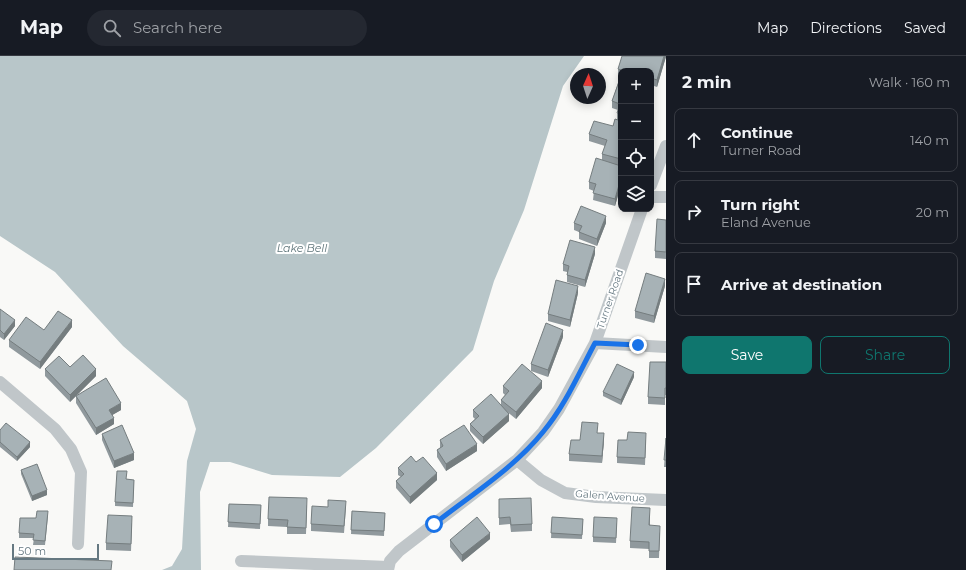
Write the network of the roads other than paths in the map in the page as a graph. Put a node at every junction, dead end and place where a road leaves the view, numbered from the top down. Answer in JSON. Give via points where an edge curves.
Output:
{"nodes":[{"id":1,"x":666,"y":146,"type":"edge"},
{"id":2,"x":654,"y":177,"type":"edge"},
{"id":3,"x":654,"y":197,"type":"edge"},
{"id":4,"x":666,"y":197,"type":"edge"},
{"id":5,"x":641,"y":212,"type":"edge"},
{"id":6,"x":595,"y":343,"type":"junction"},
{"id":7,"x":666,"y":347,"type":"edge"},
{"id":8,"x":0,"y":382,"type":"edge"},
{"id":9,"x":517,"y":460,"type":"junction"},
{"id":10,"x":666,"y":500,"type":"edge"},
{"id":11,"x":78,"y":544,"type":"dead end"},
{"id":12,"x":242,"y":561,"type":"dead end"},
{"id":13,"x":388,"y":568,"type":"edge"}],
"edges":[{"from":1,"to":2,"type":"street"},
{"from":3,"to":4,"type":"street"},
{"from":5,"to":6,"type":"street","name":"Turner Road"},
{"from":6,"to":7,"type":"street"},
{"from":6,"to":9,"type":"street","name":"Turner Road","via":[[559,409],[543,432]]},
{"from":8,"to":11,"type":"street","via":[[55,428],[72,449],[81,472]]},
{"from":9,"to":10,"type":"street","name":"Galen Avenue","via":[[541,480],[565,493]]},
{"from":9,"to":13,"type":"street","name":"Turner Road","via":[[399,551],[390,561]]},
{"from":12,"to":13,"type":"street"}]}
